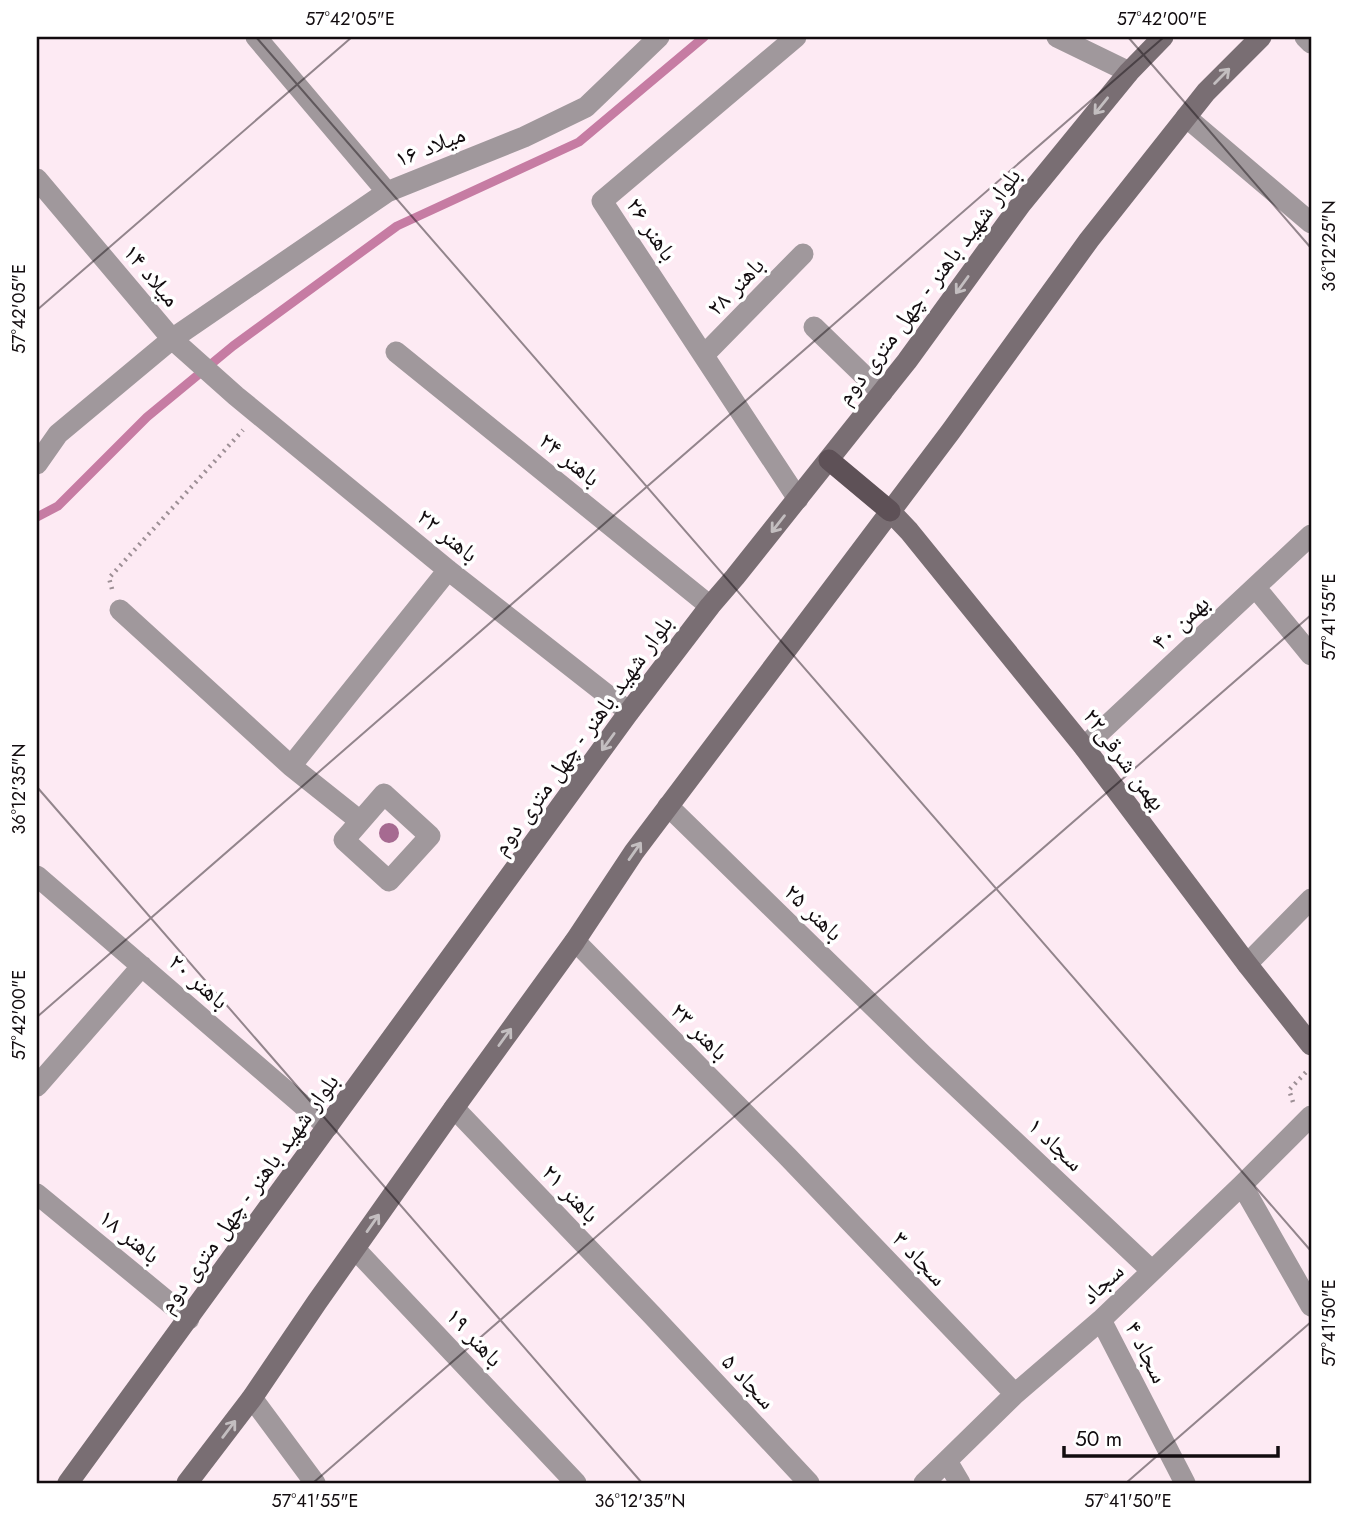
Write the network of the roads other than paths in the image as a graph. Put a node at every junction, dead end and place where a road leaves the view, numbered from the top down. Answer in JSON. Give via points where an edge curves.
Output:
{"nodes":[{"id":1,"x":256,"y":37,"type":"edge"},
{"id":2,"x":659,"y":37,"type":"edge"},
{"id":3,"x":796,"y":37,"type":"edge"},
{"id":4,"x":1057,"y":37,"type":"edge"},
{"id":5,"x":1095,"y":37,"type":"edge"},
{"id":6,"x":1163,"y":37,"type":"edge"},
{"id":7,"x":1261,"y":37,"type":"edge"},
{"id":8,"x":1305,"y":37,"type":"edge"},
{"id":9,"x":1311,"y":43,"type":"edge"},
{"id":10,"x":1129,"y":72,"type":"junction"},
{"id":11,"x":1186,"y":117,"type":"junction"},
{"id":12,"x":37,"y":179,"type":"edge"},
{"id":13,"x":387,"y":192,"type":"junction"},
{"id":14,"x":1311,"y":223,"type":"edge"},
{"id":15,"x":803,"y":254,"type":"dead end"},
{"id":16,"x":814,"y":327,"type":"dead end"},
{"id":17,"x":172,"y":339,"type":"junction"},
{"id":18,"x":396,"y":352,"type":"dead end"},
{"id":19,"x":704,"y":355,"type":"junction"},
{"id":20,"x":882,"y":393,"type":"junction"},
{"id":21,"x":236,"y":396,"type":"joint"},
{"id":22,"x":829,"y":460,"type":"junction"},
{"id":23,"x":37,"y":464,"type":"edge"},
{"id":24,"x":798,"y":499,"type":"junction"},
{"id":25,"x":890,"y":510,"type":"junction"},
{"id":26,"x":1311,"y":535,"type":"edge"},
{"id":27,"x":448,"y":570,"type":"junction"},
{"id":28,"x":1256,"y":588,"type":"junction"},
{"id":29,"x":710,"y":606,"type":"junction"},
{"id":30,"x":120,"y":610,"type":"road end"},
{"id":31,"x":1311,"y":655,"type":"edge"},
{"id":32,"x":629,"y":712,"type":"junction"},
{"id":33,"x":1084,"y":747,"type":"junction"},
{"id":34,"x":291,"y":765,"type":"junction"},
{"id":35,"x":668,"y":807,"type":"junction"},
{"id":36,"x":360,"y":821,"type":"dead end"},
{"id":37,"x":37,"y":876,"type":"edge"},
{"id":38,"x":1311,"y":899,"type":"edge"},
{"id":39,"x":575,"y":941,"type":"junction"},
{"id":40,"x":1247,"y":964,"type":"junction"},
{"id":41,"x":142,"y":966,"type":"junction"},
{"id":42,"x":1311,"y":1045,"type":"edge"},
{"id":43,"x":923,"y":1055,"type":"joint"},
{"id":44,"x":37,"y":1086,"type":"edge"},
{"id":45,"x":453,"y":1108,"type":"junction"},
{"id":46,"x":1311,"y":1116,"type":"edge"},
{"id":47,"x":328,"y":1127,"type":"junction"},
{"id":48,"x":788,"y":1157,"type":"joint"},
{"id":49,"x":1242,"y":1185,"type":"junction"},
{"id":50,"x":37,"y":1194,"type":"edge"},
{"id":51,"x":355,"y":1248,"type":"junction"},
{"id":52,"x":1152,"y":1271,"type":"junction"},
{"id":53,"x":1311,"y":1306,"type":"edge"},
{"id":54,"x":652,"y":1315,"type":"joint"},
{"id":55,"x":189,"y":1319,"type":"junction"},
{"id":56,"x":1101,"y":1320,"type":"junction"},
{"id":57,"x":1014,"y":1394,"type":"junction"},
{"id":58,"x":252,"y":1398,"type":"junction"},
{"id":59,"x":947,"y":1461,"type":"junction"},
{"id":60,"x":68,"y":1483,"type":"edge"},
{"id":61,"x":187,"y":1483,"type":"edge"},
{"id":62,"x":315,"y":1483,"type":"edge"},
{"id":63,"x":576,"y":1483,"type":"edge"},
{"id":64,"x":809,"y":1483,"type":"edge"},
{"id":65,"x":924,"y":1483,"type":"edge"},
{"id":66,"x":960,"y":1483,"type":"edge"},
{"id":67,"x":1185,"y":1483,"type":"edge"}],
"edges":[{"from":1,"to":13,"type":"street","name":"میلاد ۱۶"},
{"from":2,"to":13,"type":"street","name":"میلاد ۱۶","via":[[586,107]]},
{"from":3,"to":19,"type":"street","name":"باهنر ۲۶","via":[[602,201]]},
{"from":4,"to":10,"type":"street"},
{"from":5,"to":10,"type":"street"},
{"from":6,"to":10,"type":"street","name":"بلوار شهید باهنر - چهل متری دوم"},
{"from":11,"to":7,"type":"street","one_way":true},
{"from":8,"to":9,"type":"street"},
{"from":10,"to":20,"type":"street","name":"بلوار شهید باهنر - چهل متری دوم","one_way":true,"via":[[1021,204]]},
{"from":11,"to":14,"type":"street"},
{"from":11,"to":25,"type":"street"},
{"from":12,"to":17,"type":"street","name":"میلاد ۱۴"},
{"from":13,"to":17,"type":"street"},
{"from":15,"to":19,"type":"street","name":"باهنر ۲۸"},
{"from":16,"to":20,"type":"street"},
{"from":17,"to":21,"type":"street","name":"میلاد ۱۴"},
{"from":17,"to":23,"type":"street","via":[[58,434]]},
{"from":18,"to":29,"type":"street","name":"باهنر ۲۴"},
{"from":19,"to":24,"type":"street","name":"باهنر ۲۶"},
{"from":20,"to":22,"type":"street","name":"بلوار شهید باهنر - چهل متری دوم"},
{"from":21,"to":27,"type":"street","name":"باهنر ۲۲"},
{"from":22,"to":24,"type":"street","name":"بلوار شهید باهنر - چهل متری دوم"},
{"from":22,"to":25,"type":"main road"},
{"from":24,"to":29,"type":"street","name":"بلوار شهید باهنر - چهل متری دوم","one_way":true},
{"from":25,"to":33,"type":"street","name":"۲۲بهمن شرقی"},
{"from":25,"to":35,"type":"street"},
{"from":26,"to":28,"type":"street","name":"بهمن ۴۰"},
{"from":27,"to":32,"type":"street","name":"باهنر ۲۲"},
{"from":27,"to":34,"type":"street"},
{"from":28,"to":31,"type":"street"},
{"from":28,"to":33,"type":"street","name":"بهمن ۴۰"},
{"from":29,"to":32,"type":"street","name":"بلوار شهید باهنر - چهل متری دوم"},
{"from":30,"to":34,"type":"street"},
{"from":32,"to":47,"type":"street","name":"بلوار شهید باهنر - چهل متری دوم","one_way":true},
{"from":33,"to":40,"type":"street","name":"۲۲بهمن شرقی"},
{"from":34,"to":36,"type":"street"},
{"from":39,"to":35,"type":"street","one_way":true},
{"from":35,"to":43,"type":"street","name":"باهنر ۲۵"},
{"from":37,"to":41,"type":"street","name":"باهنر ۲۰"},
{"from":38,"to":40,"type":"street"},
{"from":45,"to":39,"type":"street","one_way":true},
{"from":39,"to":48,"type":"street","name":"باهنر ۲۳"},
{"from":40,"to":42,"type":"street","name":"۲۲بهمن شرقی"},
{"from":41,"to":44,"type":"street"},
{"from":41,"to":47,"type":"street","name":"باهنر ۲۰"},
{"from":43,"to":52,"type":"street","name":"سجاد ۱"},
{"from":51,"to":45,"type":"street","one_way":true},
{"from":45,"to":54,"type":"street","name":"باهنر ۲۱"},
{"from":46,"to":49,"type":"street","name":"سجاد"},
{"from":47,"to":55,"type":"street","name":"بلوار شهید باهنر - چهل متری دوم"},
{"from":48,"to":57,"type":"street","name":"سجاد ۳"},
{"from":49,"to":52,"type":"street","name":"سجاد"},
{"from":49,"to":53,"type":"street"},
{"from":50,"to":55,"type":"street","name":"باهنر ۱۸"},
{"from":51,"to":58,"type":"street"},
{"from":51,"to":63,"type":"street","name":"باهنر ۱۹"},
{"from":52,"to":56,"type":"street","name":"سجاد"},
{"from":54,"to":64,"type":"street","name":"سجاد ۵"},
{"from":55,"to":60,"type":"street","name":"بلوار شهید باهنر - چهل متری دوم"},
{"from":56,"to":57,"type":"street","name":"سجاد"},
{"from":56,"to":67,"type":"street","name":"سجاد ۴"},
{"from":57,"to":59,"type":"street","name":"سجاد"},
{"from":61,"to":58,"type":"street","one_way":true},
{"from":58,"to":62,"type":"street"},
{"from":59,"to":65,"type":"street","name":"سجاد"},
{"from":59,"to":66,"type":"street"}]}
